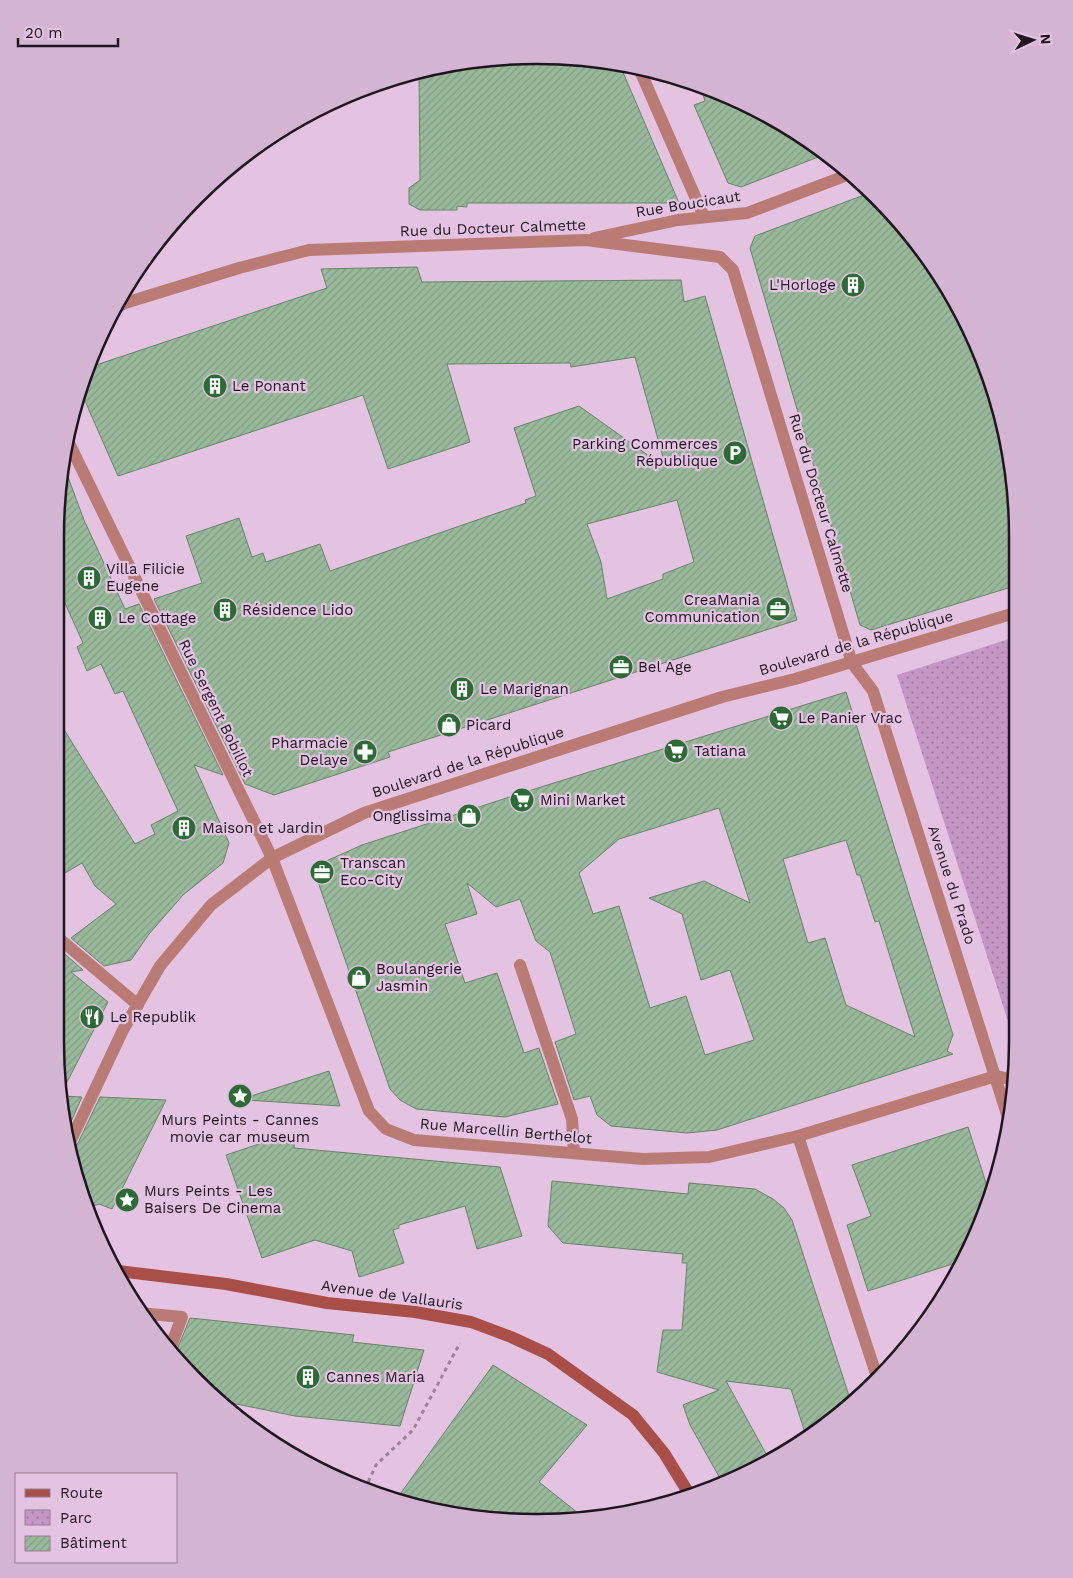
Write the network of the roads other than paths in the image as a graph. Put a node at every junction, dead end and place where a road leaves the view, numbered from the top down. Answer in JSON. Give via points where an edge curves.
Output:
{"nodes":[{"id":1,"x":642,"y":76,"type":"edge"},
{"id":2,"x":843,"y":177,"type":"edge"},
{"id":3,"x":704,"y":217,"type":"junction"},
{"id":4,"x":586,"y":240,"type":"junction"},
{"id":5,"x":126,"y":302,"type":"edge"},
{"id":6,"x":72,"y":449,"type":"edge"},
{"id":7,"x":1009,"y":615,"type":"edge"},
{"id":8,"x":852,"y":662,"type":"junction"},
{"id":9,"x":272,"y":858,"type":"junction"},
{"id":10,"x":64,"y":943,"type":"edge"},
{"id":11,"x":520,"y":965,"type":"dead end"},
{"id":12,"x":138,"y":1005,"type":"junction"},
{"id":13,"x":996,"y":1076,"type":"junction"},
{"id":14,"x":1007,"y":1079,"type":"edge"},
{"id":15,"x":1005,"y":1105,"type":"edge"},
{"id":16,"x":73,"y":1135,"type":"edge"},
{"id":17,"x":798,"y":1136,"type":"junction"},
{"id":18,"x":574,"y":1154,"type":"junction"},
{"id":19,"x":124,"y":1272,"type":"edge"},
{"id":20,"x":150,"y":1314,"type":"edge"},
{"id":21,"x":172,"y":1343,"type":"edge"},
{"id":22,"x":875,"y":1371,"type":"edge"},
{"id":23,"x":686,"y":1489,"type":"edge"}],
"edges":[{"from":1,"to":3,"type":"street"},
{"from":2,"to":3,"type":"street","name":"Rue Boucicaut","via":[[747,212]]},
{"from":3,"to":4,"type":"street","name":"Rue Boucicaut"},
{"from":4,"to":5,"type":"street","name":"Rue du Docteur Calmette","via":[[309,250]]},
{"from":4,"to":8,"type":"street","name":"Rue du Docteur Calmette","via":[[720,257],[733,270]]},
{"from":6,"to":9,"type":"street","name":"Rue Sergent Bobillot"},
{"from":7,"to":8,"type":"street","name":"Boulevard de la République"},
{"from":8,"to":9,"type":"street","name":"Boulevard de la République","via":[[722,697],[364,813]]},
{"from":8,"to":13,"type":"street","name":"Avenue du Prado","via":[[874,691]]},
{"from":9,"to":12,"type":"street","name":"Boulevard de la République","via":[[211,905],[160,966]]},
{"from":9,"to":18,"type":"street","name":"Rue Marcellin Berthelot","via":[[368,1111],[386,1129],[414,1140]]},
{"from":10,"to":12,"type":"street"},
{"from":11,"to":18,"type":"street","via":[[572,1119]]},
{"from":12,"to":16,"type":"street","name":"Boulevard de la République"},
{"from":13,"to":14,"type":"street"},
{"from":13,"to":15,"type":"street","name":"Avenue du Prado"},
{"from":13,"to":17,"type":"street","name":"Rue Marcellin Berthelot"},
{"from":17,"to":18,"type":"street","name":"Rue Marcellin Berthelot","via":[[709,1157],[643,1159]]},
{"from":17,"to":22,"type":"street"},
{"from":19,"to":23,"type":"main road","name":"Avenue de Vallauris","via":[[471,1322],[548,1354],[633,1415],[664,1453]]},
{"from":20,"to":21,"type":"street","via":[[182,1317]]}]}
